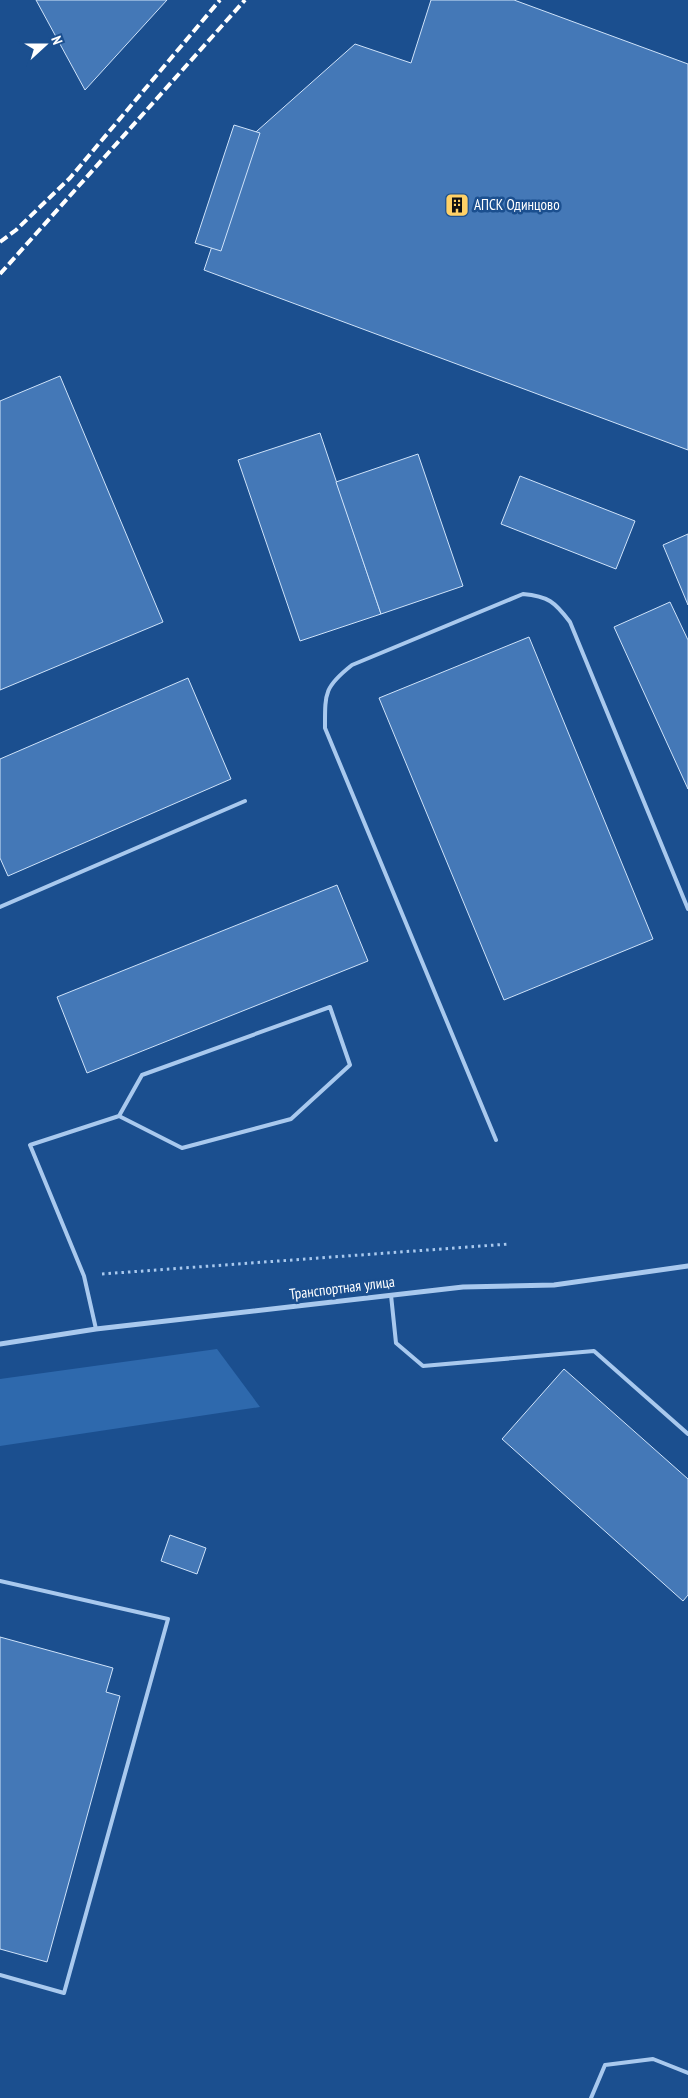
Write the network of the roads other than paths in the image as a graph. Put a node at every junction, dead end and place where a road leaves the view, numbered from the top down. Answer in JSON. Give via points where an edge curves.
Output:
{"nodes":[{"id":1,"x":245,"y":801,"type":"dead end"},
{"id":2,"x":0,"y":907,"type":"edge"},
{"id":3,"x":688,"y":909,"type":"edge"},
{"id":4,"x":119,"y":1116,"type":"junction"},
{"id":5,"x":496,"y":1140,"type":"dead end"},
{"id":6,"x":688,"y":1266,"type":"edge"},
{"id":7,"x":391,"y":1295,"type":"junction"},
{"id":8,"x":96,"y":1329,"type":"junction"},
{"id":9,"x":0,"y":1344,"type":"edge"},
{"id":10,"x":688,"y":1434,"type":"edge"},
{"id":11,"x":0,"y":1581,"type":"edge"},
{"id":12,"x":0,"y":1975,"type":"edge"},
{"id":13,"x":688,"y":2073,"type":"edge"},
{"id":14,"x":591,"y":2098,"type":"edge"}],
"edges":[{"from":1,"to":2,"type":"lane"},
{"from":3,"to":5,"type":"lane","via":[[570,622],[555,603],[539,595],[523,594],[352,665],[334,678],[325,696],[326,728]]},
{"from":4,"to":4,"type":"lane","via":[[142,1075],[330,1006],[350,1065],[291,1119],[182,1148]]},
{"from":4,"to":8,"type":"lane","via":[[30,1145],[84,1276]]},
{"from":6,"to":7,"type":"street","name":"Транспортная улица","via":[[554,1285],[463,1287]]},
{"from":7,"to":8,"type":"street","name":"Транспортная улица"},
{"from":7,"to":10,"type":"lane","via":[[396,1343],[423,1366],[594,1351]]},
{"from":8,"to":9,"type":"street","name":"Транспортная улица"},
{"from":11,"to":12,"type":"lane","via":[[168,1619],[64,1993]]},
{"from":13,"to":14,"type":"lane","via":[[653,2060],[605,2065]]}]}
